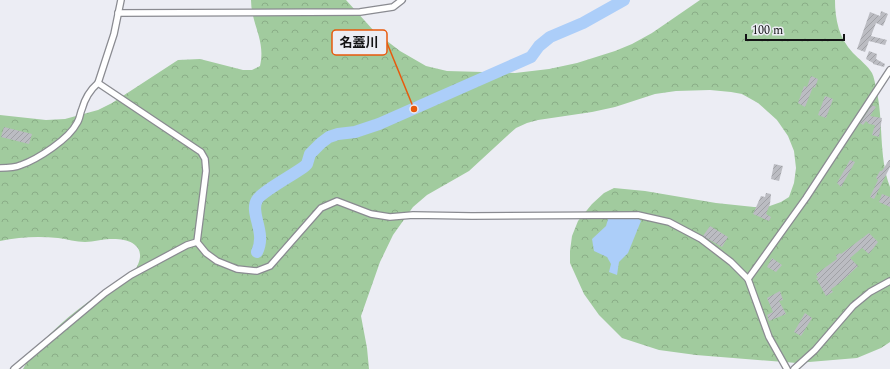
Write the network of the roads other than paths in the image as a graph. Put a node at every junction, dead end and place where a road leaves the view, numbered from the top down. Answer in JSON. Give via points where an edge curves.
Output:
{"nodes":[{"id":1,"x":121,"y":0,"type":"edge"},
{"id":2,"x":402,"y":0,"type":"edge"},
{"id":3,"x":118,"y":13,"type":"junction"},
{"id":4,"x":890,"y":70,"type":"edge"},
{"id":5,"x":98,"y":83,"type":"junction"},
{"id":6,"x":0,"y":168,"type":"edge"},
{"id":7,"x":197,"y":242,"type":"junction"},
{"id":8,"x":748,"y":279,"type":"junction"},
{"id":9,"x":890,"y":281,"type":"edge"},
{"id":10,"x":14,"y":369,"type":"edge"},
{"id":11,"x":787,"y":369,"type":"edge"},
{"id":12,"x":794,"y":369,"type":"edge"}],
"edges":[{"from":1,"to":3,"type":"street"},
{"from":2,"to":3,"type":"street","via":[[393,7],[360,12]]},
{"from":3,"to":5,"type":"street"},
{"from":4,"to":8,"type":"street"},
{"from":5,"to":6,"type":"street","via":[[85,99],[72,132],[41,155],[22,165]]},
{"from":5,"to":7,"type":"street","via":[[201,152],[205,159],[206,171]]},
{"from":7,"to":8,"type":"street","via":[[217,261],[257,271],[270,266],[321,208],[337,201],[371,214],[390,217],[638,215],[669,222],[700,239],[732,262]]},
{"from":7,"to":10,"type":"street","via":[[131,275],[81,312]]},
{"from":8,"to":11,"type":"street","via":[[769,337]]},
{"from":9,"to":12,"type":"street","via":[[870,292],[853,306],[815,350]]}]}
